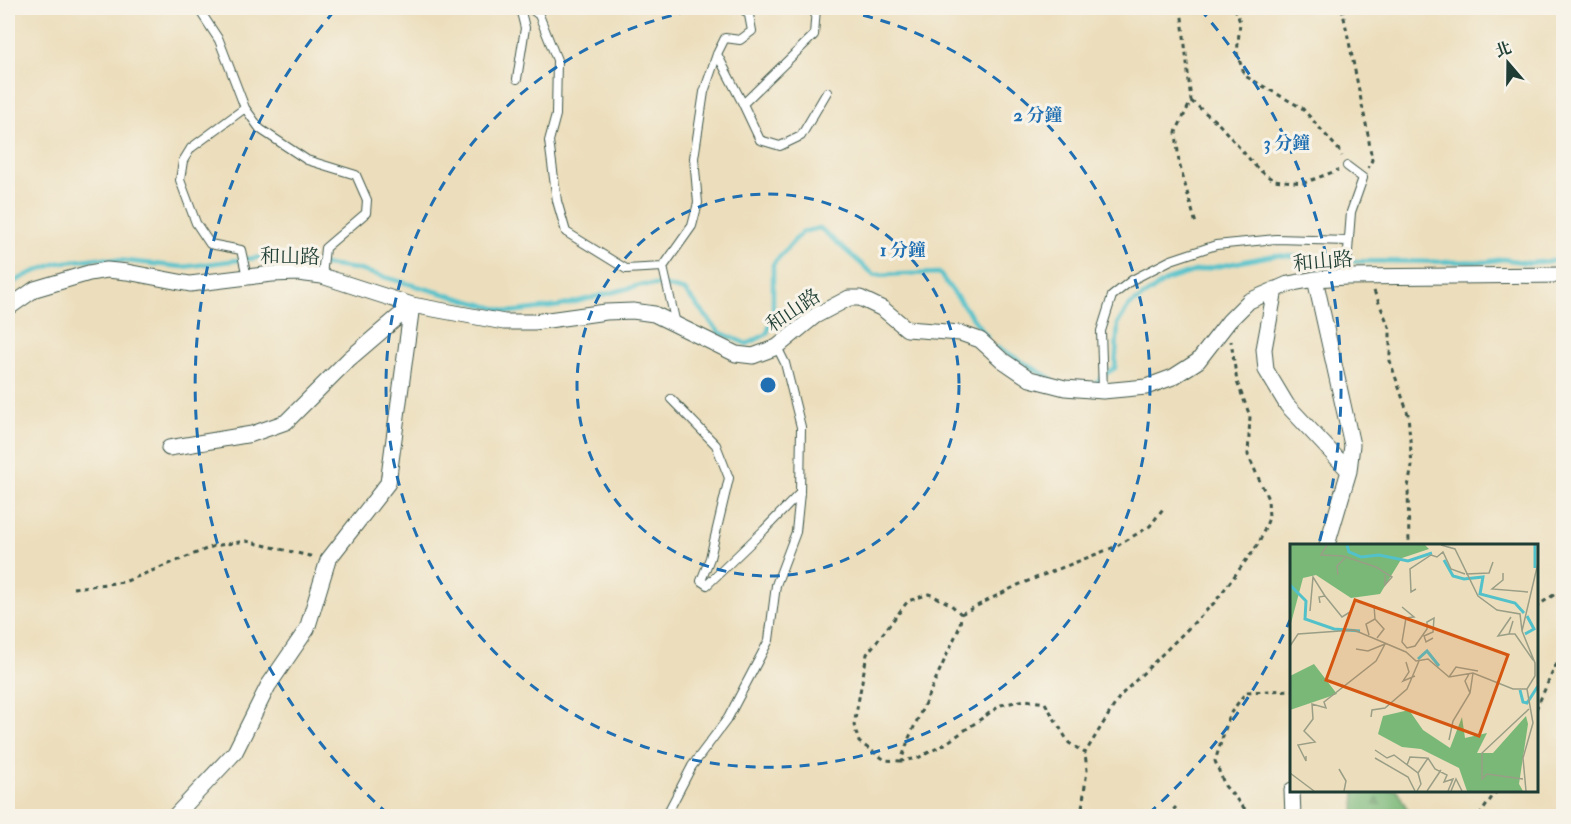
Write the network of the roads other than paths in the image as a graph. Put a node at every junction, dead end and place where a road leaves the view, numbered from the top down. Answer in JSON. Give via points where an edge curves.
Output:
{"nodes":[{"id":1,"x":198,"y":8,"type":"edge"},
{"id":2,"x":520,"y":8,"type":"edge"},
{"id":3,"x":530,"y":8,"type":"edge"},
{"id":4,"x":742,"y":8,"type":"edge"},
{"id":5,"x":816,"y":8,"type":"edge"},
{"id":6,"x":717,"y":54,"type":"junction"},
{"id":7,"x":517,"y":79,"type":"dead end"},
{"id":8,"x":827,"y":92,"type":"dead end"},
{"id":9,"x":743,"y":104,"type":"junction"},
{"id":10,"x":245,"y":108,"type":"junction"},
{"id":11,"x":1347,"y":166,"type":"road end"},
{"id":12,"x":1348,"y":241,"type":"junction"},
{"id":13,"x":663,"y":267,"type":"junction"},
{"id":14,"x":1563,"y":275,"type":"edge"},
{"id":15,"x":322,"y":276,"type":"junction"},
{"id":16,"x":247,"y":277,"type":"junction"},
{"id":17,"x":1346,"y":277,"type":"junction"},
{"id":18,"x":1315,"y":279,"type":"junction"},
{"id":19,"x":1275,"y":289,"type":"junction"},
{"id":20,"x":412,"y":305,"type":"junction"},
{"id":21,"x":8,"y":308,"type":"edge"},
{"id":22,"x":676,"y":324,"type":"junction"},
{"id":23,"x":777,"y":347,"type":"junction"},
{"id":24,"x":1103,"y":391,"type":"junction"},
{"id":25,"x":671,"y":399,"type":"dead end"},
{"id":26,"x":169,"y":448,"type":"dead end"},
{"id":27,"x":1349,"y":471,"type":"junction"},
{"id":28,"x":800,"y":493,"type":"junction"},
{"id":29,"x":1327,"y":544,"type":"edge"},
{"id":30,"x":1292,"y":791,"type":"edge"},
{"id":31,"x":175,"y":816,"type":"edge"},
{"id":32,"x":666,"y":816,"type":"edge"},
{"id":33,"x":1293,"y":816,"type":"edge"}],
"edges":[{"from":1,"to":10,"type":"lane","via":[[219,40]]},
{"from":2,"to":7,"type":"lane","via":[[525,28]]},
{"from":3,"to":13,"type":"lane","via":[[539,15],[557,60],[556,115],[549,141],[557,201],[566,232],[626,269]]},
{"from":4,"to":6,"type":"lane","via":[[749,15],[752,31],[740,40],[725,38]]},
{"from":5,"to":9,"type":"lane","via":[[814,34]]},
{"from":6,"to":9,"type":"lane"},
{"from":6,"to":13,"type":"lane","via":[[705,92],[694,158],[698,202],[692,226]]},
{"from":8,"to":9,"type":"lane","via":[[801,136],[780,146],[760,140]]},
{"from":10,"to":15,"type":"lane","via":[[260,129],[307,160],[356,175],[367,200],[366,213],[325,248]]},
{"from":10,"to":16,"type":"lane","via":[[191,148],[183,161],[180,180],[196,223],[210,244],[241,250]]},
{"from":11,"to":12,"type":"lane","via":[[1363,178],[1351,212]]},
{"from":12,"to":17,"type":"lane"},
{"from":12,"to":24,"type":"lane","via":[[1276,239],[1216,245],[1132,279],[1112,296],[1101,331]]},
{"from":13,"to":22,"type":"lane"},
{"from":14,"to":17,"type":"street","name":"和山路"},
{"from":15,"to":16,"type":"street","name":"和山路","via":[[298,273]]},
{"from":15,"to":20,"type":"street","name":"和山路"},
{"from":16,"to":21,"type":"street","name":"和山路","via":[[190,284],[107,270],[35,289]]},
{"from":17,"to":18,"type":"street","name":"和山路"},
{"from":18,"to":19,"type":"street","name":"和山路"},
{"from":18,"to":27,"type":"street","via":[[1352,445]]},
{"from":19,"to":24,"type":"street","name":"和山路","via":[[1249,301],[1198,361],[1173,377],[1146,387]]},
{"from":19,"to":27,"type":"street","via":[[1264,349],[1266,369],[1287,405]]},
{"from":20,"to":22,"type":"street","name":"和山路","via":[[504,322],[633,310]]},
{"from":20,"to":26,"type":"street","via":[[349,359],[286,422],[252,434]]},
{"from":20,"to":31,"type":"street","via":[[388,483],[328,560],[307,629],[268,686],[235,752]]},
{"from":22,"to":23,"type":"street","name":"和山路","via":[[736,354],[753,356]]},
{"from":23,"to":24,"type":"street","name":"和山路","via":[[815,316],[849,298],[860,298],[883,309],[907,328],[960,333],[980,340],[1030,379],[1065,388]]},
{"from":23,"to":28,"type":"lane","via":[[785,363],[801,427]]},
{"from":25,"to":28,"type":"lane","via":[[716,445],[729,478],[701,581],[707,585]]},
{"from":27,"to":29,"type":"street"},
{"from":28,"to":32,"type":"lane","via":[[796,532],[776,585],[769,640],[728,718],[692,766]]},
{"from":30,"to":33,"type":"street"}]}
